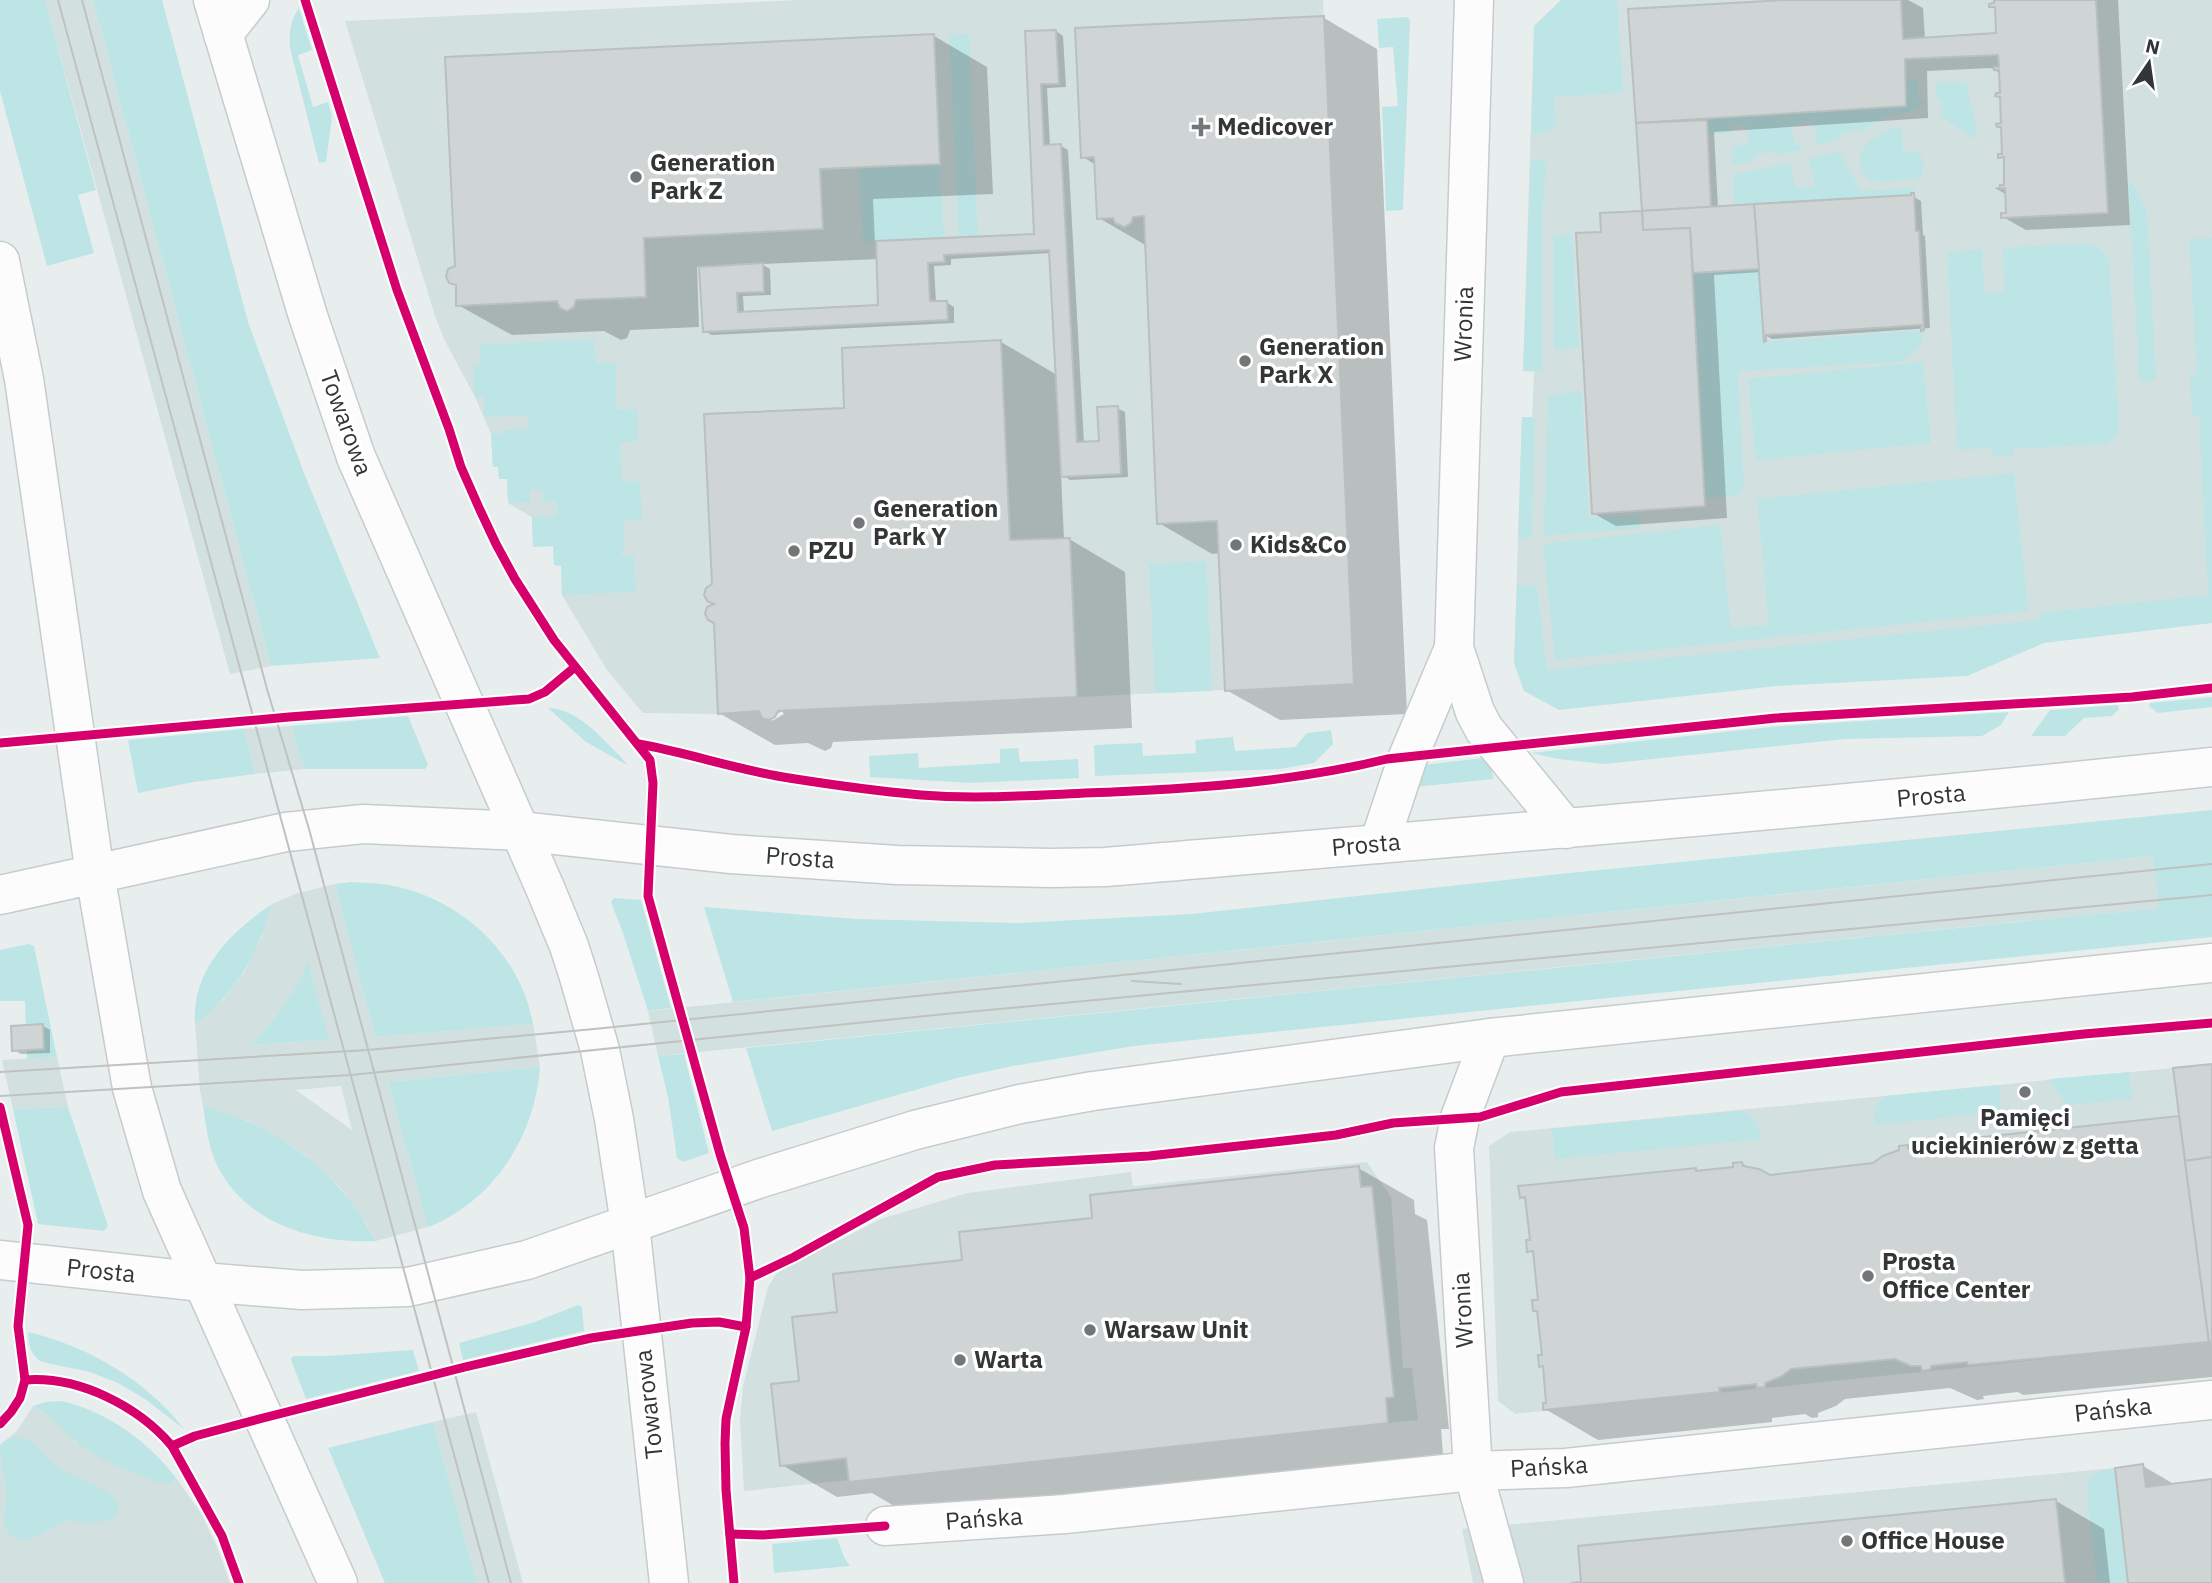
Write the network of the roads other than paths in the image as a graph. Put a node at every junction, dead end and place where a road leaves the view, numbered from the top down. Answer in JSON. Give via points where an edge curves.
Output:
{"nodes":[{"id":1,"x":250,"y":0,"type":"edge"},
{"id":2,"x":1474,"y":0,"type":"edge"},
{"id":3,"x":218,"y":17,"type":"edge"},
{"id":4,"x":0,"y":261,"type":"edge"},
{"id":5,"x":1454,"y":648,"type":"junction"},
{"id":6,"x":2212,"y":767,"type":"edge"},
{"id":7,"x":1566,"y":829,"type":"junction"},
{"id":8,"x":519,"y":831,"type":"junction"},
{"id":9,"x":1379,"y":844,"type":"junction"},
{"id":10,"x":95,"y":874,"type":"junction"},
{"id":11,"x":0,"y":895,"type":"edge"},
{"id":12,"x":2212,"y":964,"type":"edge"},
{"id":13,"x":1490,"y":1038,"type":"junction"},
{"id":14,"x":630,"y":1224,"type":"junction"},
{"id":15,"x":0,"y":1259,"type":"edge"},
{"id":16,"x":202,"y":1282,"type":"junction"},
{"id":17,"x":2212,"y":1400,"type":"edge"},
{"id":18,"x":1473,"y":1471,"type":"junction"},
{"id":19,"x":885,"y":1526,"type":"dead end"},
{"id":20,"x":338,"y":1583,"type":"edge"},
{"id":21,"x":669,"y":1583,"type":"edge"},
{"id":22,"x":1504,"y":1583,"type":"edge"}],
"edges":[{"from":1,"to":3,"type":"main road"},
{"from":2,"to":5,"type":"main road","name":"Wronia"},
{"from":3,"to":8,"type":"main road","name":"Towarowa","via":[[308,316],[356,457]]},
{"from":4,"to":10,"type":"main road","via":[[24,379]]},
{"from":5,"to":7,"type":"main road","name":"Wronia","via":[[1484,729]]},
{"from":5,"to":9,"type":"main road","name":"Wronia","via":[[1408,757]]},
{"from":6,"to":7,"type":"main road","name":"Prosta"},
{"from":7,"to":9,"type":"main road","name":"Prosta"},
{"from":8,"to":9,"type":"main road","name":"Prosta","via":[[731,854],[1039,868],[1105,867]]},
{"from":8,"to":10,"type":"main road","name":"Prosta","via":[[363,824],[309,829]]},
{"from":8,"to":14,"type":"main road","name":"Towarowa","via":[[569,946],[594,1029]]},
{"from":10,"to":11,"type":"main road"},
{"from":10,"to":16,"type":"main road","via":[[132,1088],[162,1191]]},
{"from":12,"to":13,"type":"main road"},
{"from":13,"to":14,"type":"main road","via":[[1020,1104],[915,1130]]},
{"from":13,"to":18,"type":"main road","name":"Wronia","via":[[1460,1118],[1454,1148]]},
{"from":14,"to":16,"type":"main road","name":"Prosta","via":[[527,1260],[408,1287],[302,1290]]},
{"from":14,"to":21,"type":"main road","name":"Towarowa"},
{"from":15,"to":16,"type":"main road","name":"Prosta"},
{"from":16,"to":20,"type":"main road"},
{"from":17,"to":18,"type":"main road","name":"Pańska","via":[[1566,1468]]},
{"from":18,"to":19,"type":"main road","name":"Pańska","via":[[1065,1514]]},
{"from":18,"to":22,"type":"main road","name":"Wronia"}]}
